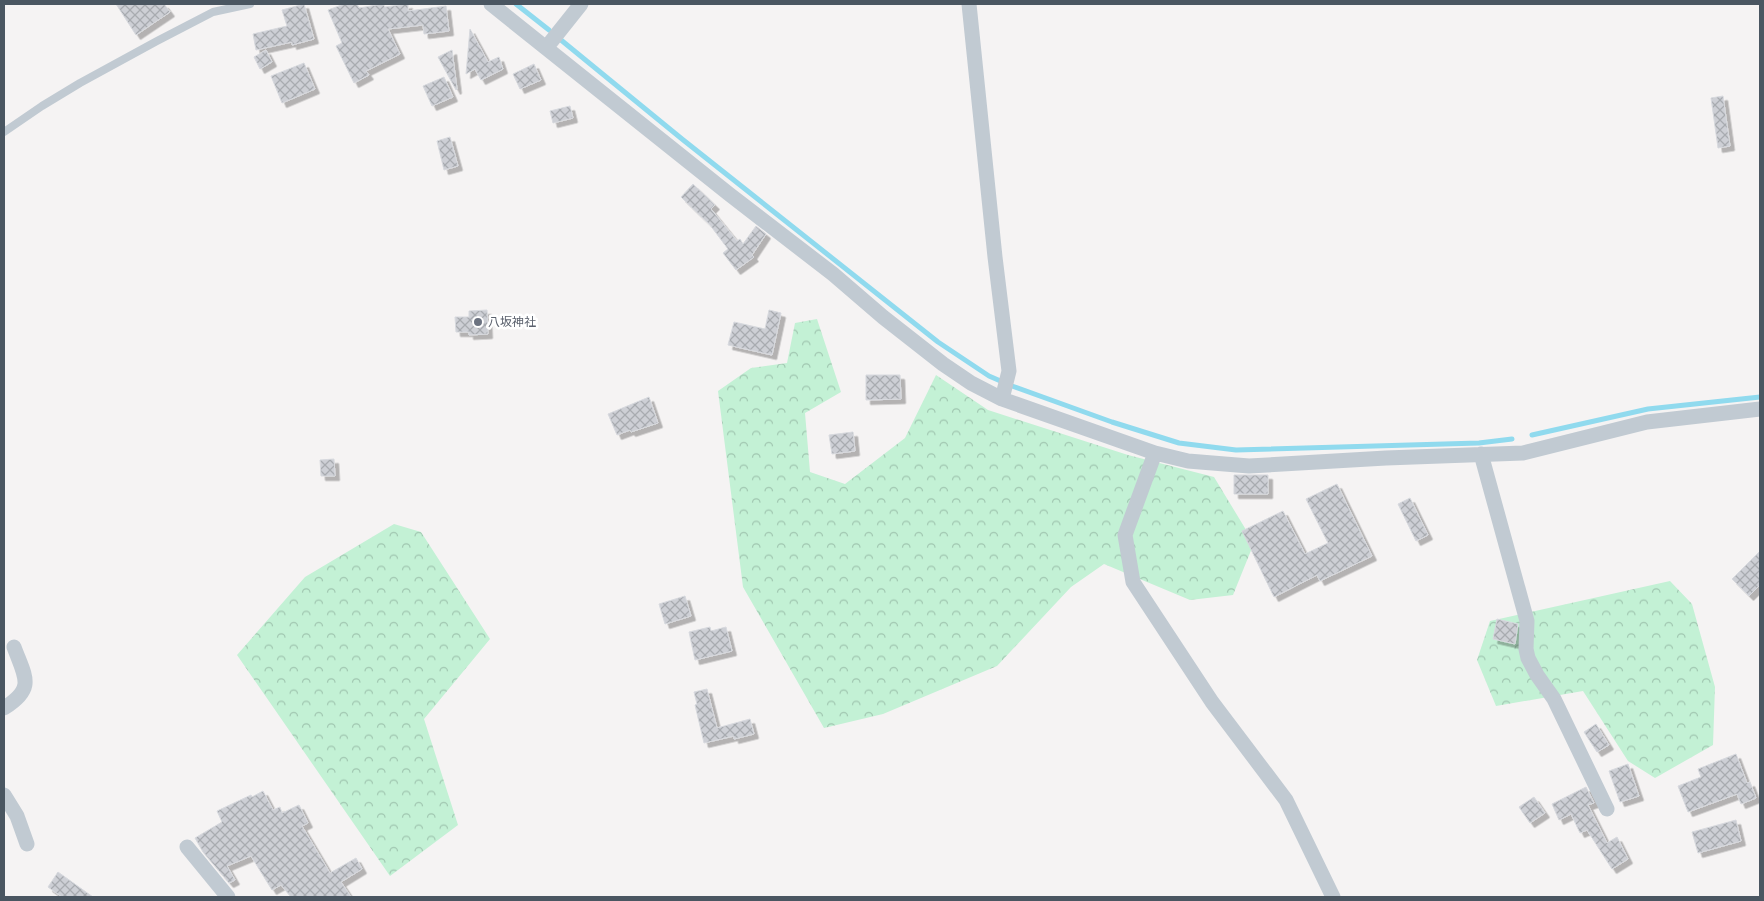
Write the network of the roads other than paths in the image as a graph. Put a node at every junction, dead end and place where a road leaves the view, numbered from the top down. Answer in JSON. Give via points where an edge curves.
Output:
{"nodes":[{"id":1,"x":250,"y":4,"type":"edge"},
{"id":2,"x":491,"y":4,"type":"edge"},
{"id":3,"x":581,"y":4,"type":"edge"},
{"id":4,"x":969,"y":4,"type":"edge"},
{"id":5,"x":546,"y":48,"type":"junction"},
{"id":6,"x":4,"y":132,"type":"edge"},
{"id":7,"x":1003,"y":395,"type":"junction"},
{"id":8,"x":1760,"y":409,"type":"edge"},
{"id":9,"x":1155,"y":453,"type":"junction"},
{"id":10,"x":1481,"y":454,"type":"junction"},
{"id":11,"x":14,"y":647,"type":"dead end"},
{"id":12,"x":4,"y":708,"type":"edge"},
{"id":13,"x":4,"y":795,"type":"edge"},
{"id":14,"x":1607,"y":808,"type":"dead end"},
{"id":15,"x":26,"y":844,"type":"dead end"},
{"id":16,"x":187,"y":847,"type":"dead end"},
{"id":17,"x":228,"y":897,"type":"edge"},
{"id":18,"x":1333,"y":897,"type":"edge"}],
"edges":[{"from":1,"to":6,"type":"lane","via":[[213,12],[157,41],[65,92]]},
{"from":2,"to":5,"type":"street"},
{"from":3,"to":5,"type":"street"},
{"from":4,"to":7,"type":"street","via":[[1009,371]]},
{"from":5,"to":7,"type":"street","via":[[943,364],[971,384]]},
{"from":7,"to":9,"type":"street"},
{"from":8,"to":10,"type":"street","via":[[1648,422],[1523,453]]},
{"from":9,"to":10,"type":"street","via":[[1197,462],[1249,466]]},
{"from":9,"to":18,"type":"street","via":[[1125,535],[1132,582],[1212,702],[1286,800]]},
{"from":10,"to":14,"type":"street","via":[[1527,621],[1528,658],[1554,700]]},
{"from":11,"to":12,"type":"street","via":[[26,687]]},
{"from":13,"to":15,"type":"street","via":[[17,816]]},
{"from":16,"to":17,"type":"street"}]}
